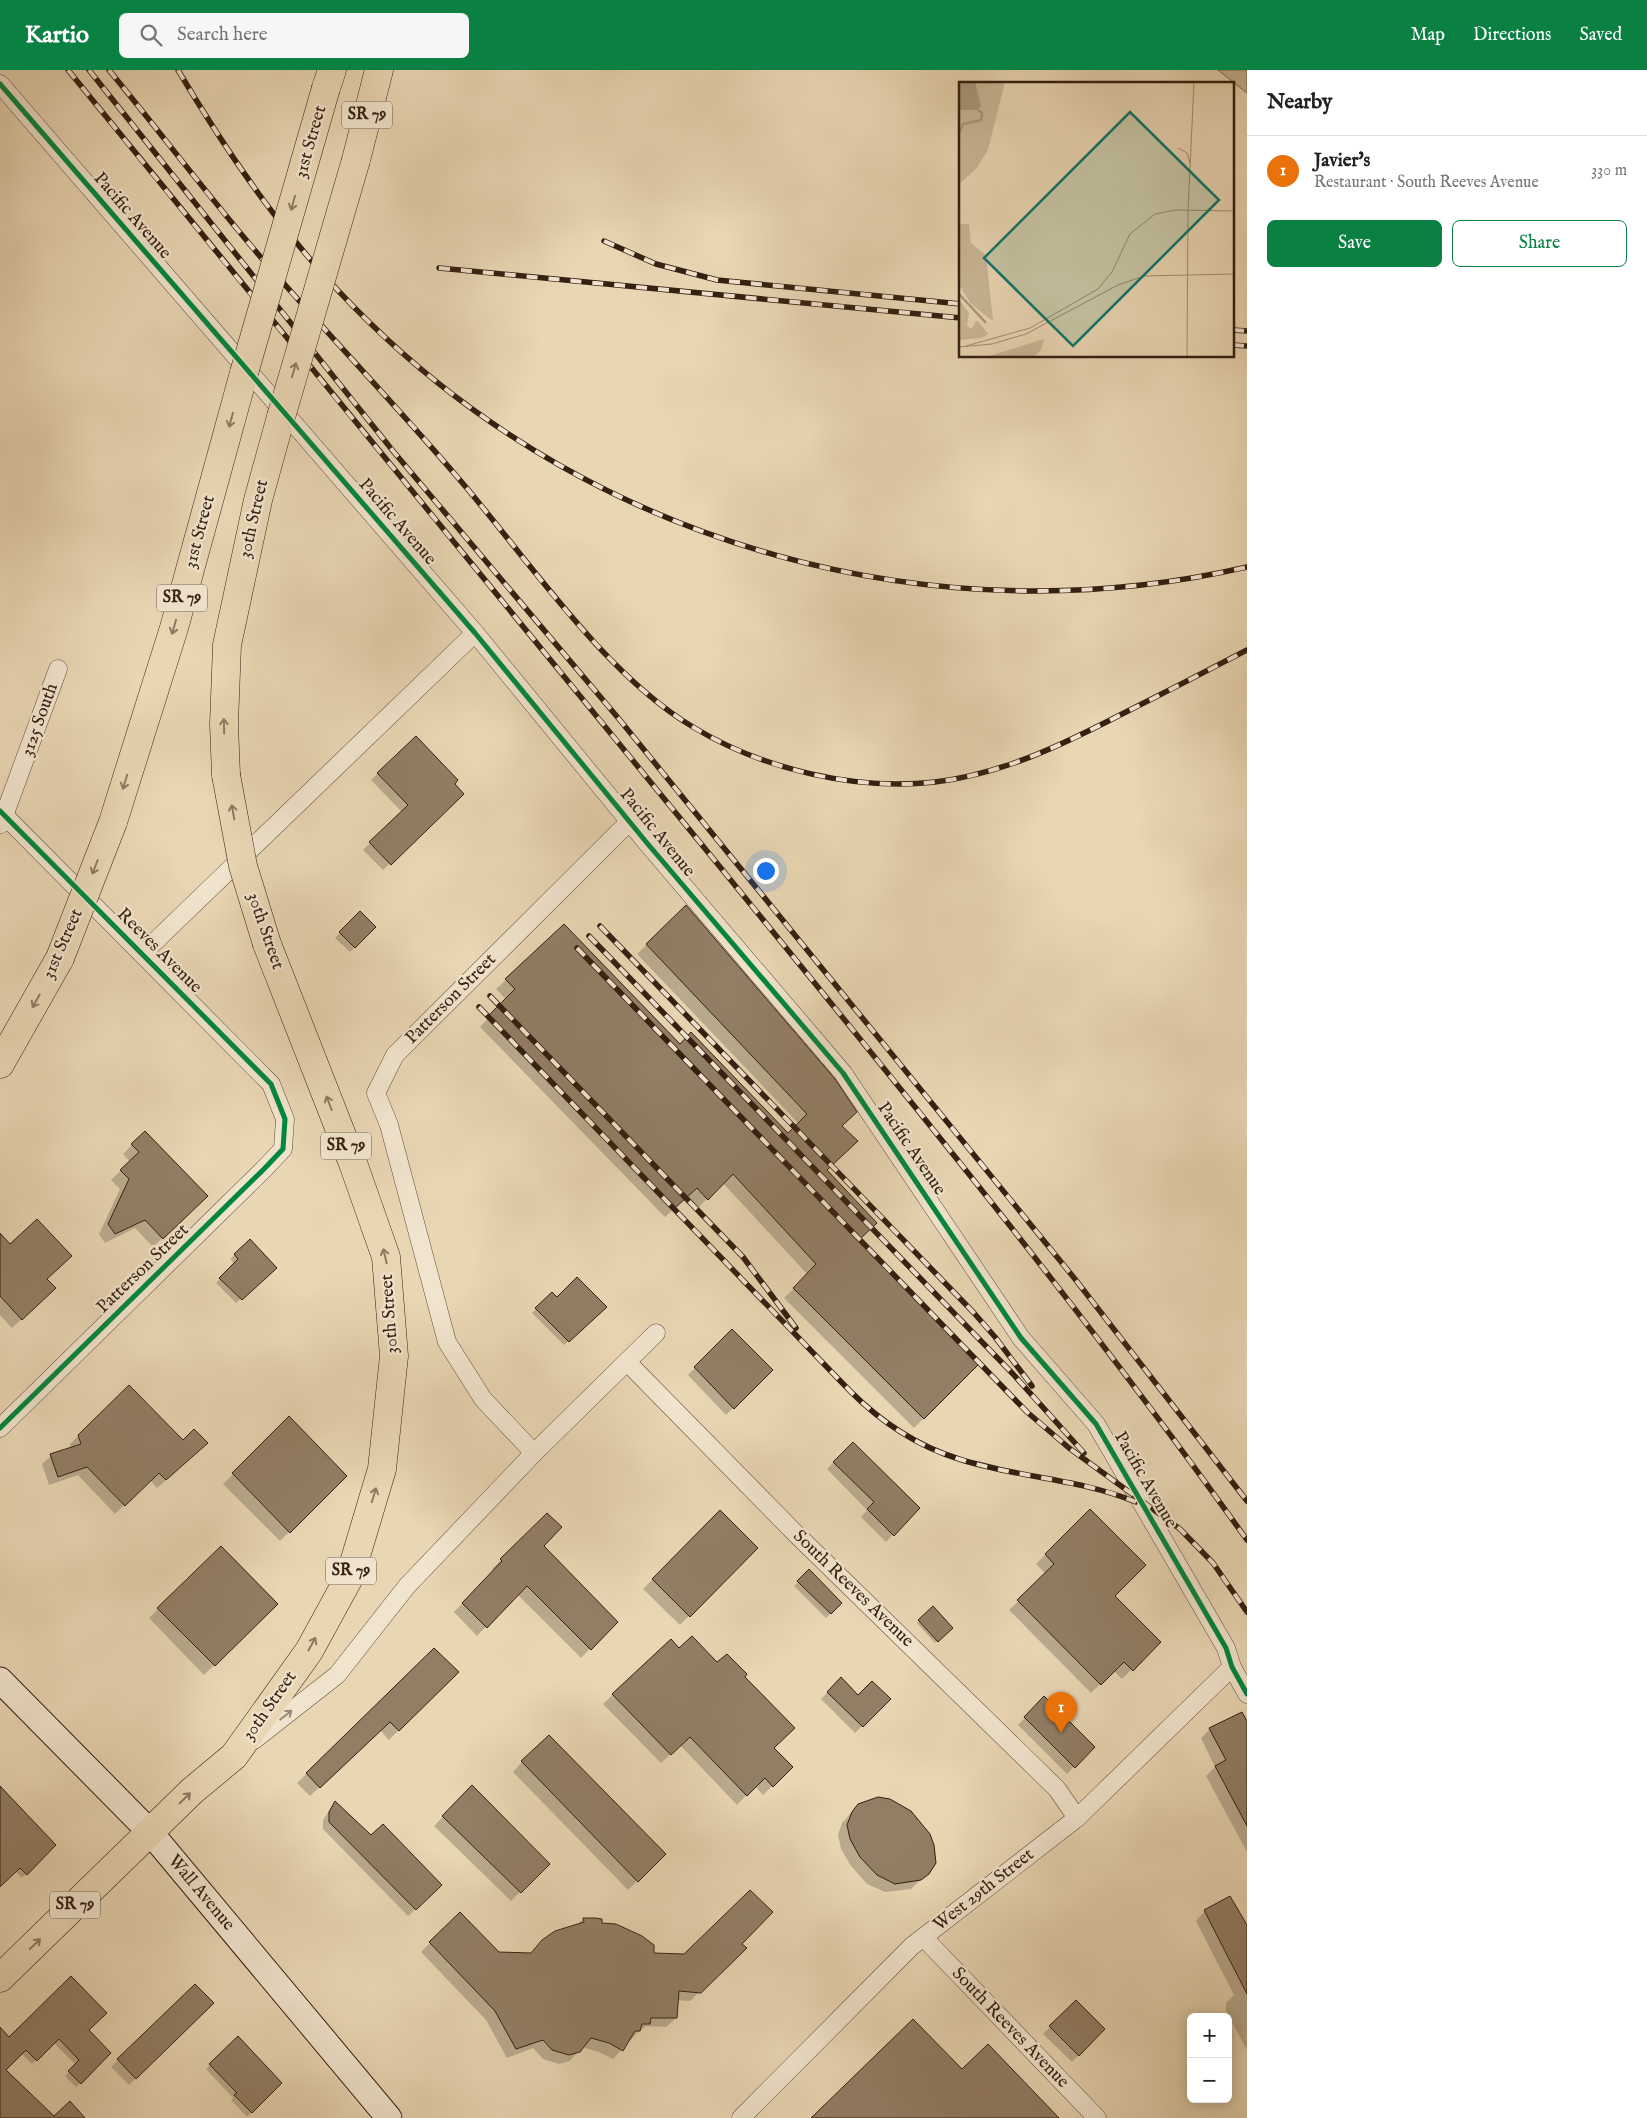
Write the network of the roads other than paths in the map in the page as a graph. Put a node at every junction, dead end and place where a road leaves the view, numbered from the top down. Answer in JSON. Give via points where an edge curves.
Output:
{"nodes":[{"id":1,"x":379,"y":70,"type":"edge"},
{"id":2,"x":329,"y":79,"type":"edge"},
{"id":3,"x":0,"y":84,"type":"edge"},
{"id":4,"x":474,"y":633,"type":"junction"},
{"id":5,"x":58,"y":669,"type":"dead end"},
{"id":6,"x":2,"y":818,"type":"edge"},
{"id":7,"x":630,"y":821,"type":"junction"},
{"id":8,"x":142,"y":954,"type":"junction"},
{"id":9,"x":0,"y":1064,"type":"edge"},
{"id":10,"x":285,"y":1119,"type":"joint"},
{"id":11,"x":656,"y":1333,"type":"dead end"},
{"id":12,"x":627,"y":1362,"type":"junction"},
{"id":13,"x":0,"y":1428,"type":"edge"},
{"id":14,"x":534,"y":1453,"type":"junction"},
{"id":15,"x":1232,"y":1667,"type":"junction"},
{"id":16,"x":0,"y":1680,"type":"edge"},
{"id":17,"x":1247,"y":1694,"type":"edge"},
{"id":18,"x":234,"y":1756,"type":"junction"},
{"id":19,"x":1076,"y":1818,"type":"junction"},
{"id":20,"x":150,"y":1832,"type":"junction"},
{"id":21,"x":924,"y":1938,"type":"junction"},
{"id":22,"x":0,"y":1978,"type":"edge"},
{"id":23,"x":389,"y":2118,"type":"edge"},
{"id":24,"x":741,"y":2118,"type":"edge"},
{"id":25,"x":1098,"y":2118,"type":"edge"}],
"edges":[{"from":18,"to":1,"type":"main road","name":"30th Street","number":"SR 79","one_way":true,"bridge":true,"via":[[309,1651],[350,1576],[382,1469],[394,1356],[386,1256],[267,944],[243,866],[226,775],[224,724],[227,645],[258,500]]},
{"from":2,"to":9,"type":"main road","name":"31st Street","number":"SR 79","one_way":true,"bridge":true,"via":[[174,628],[113,822],[60,958]]},
{"from":3,"to":4,"type":"street","name":"Pacific Avenue"},
{"from":4,"to":7,"type":"street","name":"Pacific Avenue"},
{"from":4,"to":8,"type":"street"},
{"from":5,"to":6,"type":"street","name":"3125 South"},
{"from":6,"to":8,"type":"street","name":"Reeves Avenue"},
{"from":7,"to":14,"type":"street","name":"Patterson Street","via":[[395,1055],[376,1093],[389,1125],[447,1342],[484,1399]]},
{"from":7,"to":15,"type":"street","name":"Pacific Avenue","via":[[843,1073],[1022,1338],[1096,1424],[1226,1648]]},
{"from":8,"to":10,"type":"street","name":"Reeves Avenue","via":[[271,1084]]},
{"from":10,"to":13,"type":"street","name":"Patterson Street","via":[[283,1148],[264,1169]]},
{"from":11,"to":12,"type":"street","name":"30th Street"},
{"from":12,"to":14,"type":"street","name":"30th Street"},
{"from":12,"to":19,"type":"street","name":"South Reeves Avenue","via":[[798,1536],[1057,1789]]},
{"from":18,"to":14,"type":"street","name":"30th Street","one_way":true,"via":[[337,1675],[407,1586]]},
{"from":15,"to":17,"type":"street","name":"Pacific Avenue"},
{"from":15,"to":19,"type":"street","name":"West 29th Street"},
{"from":16,"to":20,"type":"main road","name":"Wall Avenue"},
{"from":20,"to":18,"type":"main road","name":"30th Street","number":"SR 79","one_way":true},
{"from":19,"to":21,"type":"street","name":"West 29th Street"},
{"from":22,"to":20,"type":"main road","name":"30th Street","number":"SR 79","one_way":true},
{"from":20,"to":23,"type":"main road","name":"Wall Avenue"},
{"from":21,"to":24,"type":"street","name":"West 29th Street","via":[[912,1946]]},
{"from":21,"to":25,"type":"street","name":"South Reeves Avenue"}]}
